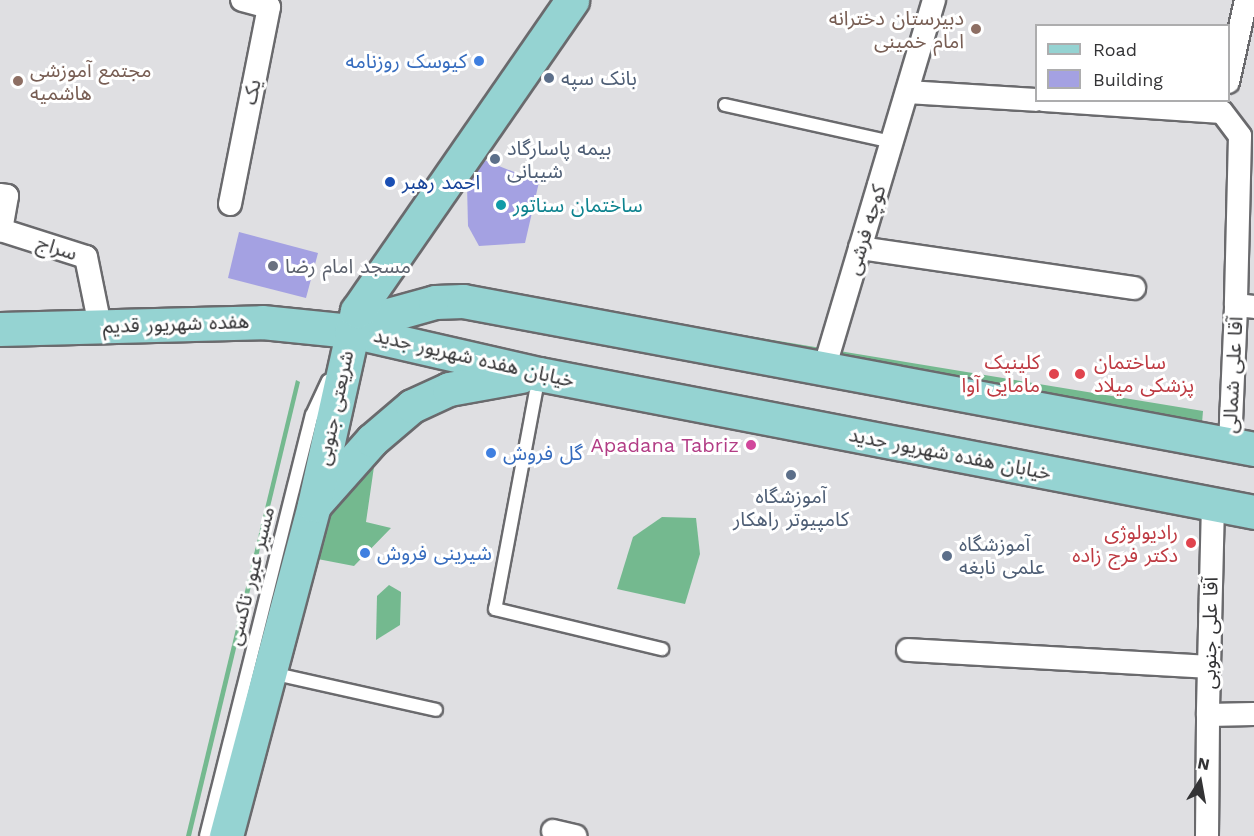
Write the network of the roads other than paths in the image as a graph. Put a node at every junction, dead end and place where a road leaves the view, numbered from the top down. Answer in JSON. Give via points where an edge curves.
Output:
{"nodes":[{"id":1,"x":242,"y":0,"type":"edge"},
{"id":2,"x":573,"y":0,"type":"edge"},
{"id":3,"x":933,"y":0,"type":"edge"},
{"id":4,"x":1246,"y":0,"type":"edge"},
{"id":5,"x":1230,"y":73,"type":"edge"},
{"id":6,"x":907,"y":92,"type":"junction"},
{"id":7,"x":1035,"y":100,"type":"edge"},
{"id":8,"x":1104,"y":102,"type":"edge"},
{"id":9,"x":725,"y":105,"type":"dead end"},
{"id":10,"x":1223,"y":106,"type":"edge"},
{"id":11,"x":1247,"y":136,"type":"edge"},
{"id":12,"x":892,"y":142,"type":"junction"},
{"id":13,"x":0,"y":195,"type":"edge"},
{"id":14,"x":230,"y":204,"type":"dead end"},
{"id":15,"x":860,"y":248,"type":"junction"},
{"id":16,"x":1134,"y":288,"type":"dead end"},
{"id":17,"x":1245,"y":306,"type":"edge"},
{"id":18,"x":100,"y":326,"type":"junction"},
{"id":19,"x":0,"y":329,"type":"edge"},
{"id":20,"x":351,"y":331,"type":"junction"},
{"id":21,"x":824,"y":369,"type":"junction"},
{"id":22,"x":539,"y":374,"type":"junction"},
{"id":23,"x":1242,"y":447,"type":"edge"},
{"id":24,"x":1213,"y":504,"type":"junction"},
{"id":25,"x":314,"y":505,"type":"junction"},
{"id":26,"x":1254,"y":512,"type":"edge"},
{"id":27,"x":662,"y":649,"type":"dead end"},
{"id":28,"x":908,"y":650,"type":"dead end"},
{"id":29,"x":1209,"y":667,"type":"junction"},
{"id":30,"x":270,"y":673,"type":"junction"},
{"id":31,"x":436,"y":710,"type":"dead end"},
{"id":32,"x":1254,"y":714,"type":"edge"},
{"id":33,"x":1208,"y":715,"type":"junction"},
{"id":34,"x":553,"y":831,"type":"dead end"},
{"id":35,"x":206,"y":836,"type":"edge"},
{"id":36,"x":226,"y":836,"type":"edge"},
{"id":37,"x":575,"y":836,"type":"edge"},
{"id":38,"x":1207,"y":836,"type":"edge"}],
"edges":[{"from":1,"to":14,"type":"street","name":"یک","via":[[269,8]]},
{"from":2,"to":20,"type":"main road","name":"شریعتی جنوبی","via":[[357,311]]},
{"from":3,"to":6,"type":"street","name":"کوچه فرشی"},
{"from":4,"to":5,"type":"street"},
{"from":6,"to":7,"type":"street"},
{"from":6,"to":12,"type":"street","name":"کوچه فرشی"},
{"from":8,"to":10,"type":"street"},
{"from":9,"to":12,"type":"lane"},
{"from":10,"to":11,"type":"street"},
{"from":11,"to":17,"type":"street","name":"آقا علی شمالی"},
{"from":12,"to":15,"type":"street","name":"کوچه فرشی"},
{"from":13,"to":18,"type":"street","name":"سراج","via":[[7,196],[1,230],[86,257]]},
{"from":15,"to":16,"type":"street"},
{"from":15,"to":21,"type":"street","name":"کوچه فرشی"},
{"from":17,"to":23,"type":"street","name":"آقا علی شمالی"},
{"from":18,"to":19,"type":"main road","name":"هفده شهریور قدیم"},
{"from":18,"to":20,"type":"main road","name":"هفده شهریور قدیم","via":[[262,322]]},
{"from":20,"to":21,"type":"main road","name":"خیابان هفده شهریور جدید","via":[[374,319],[435,302],[464,301]]},
{"from":20,"to":22,"type":"main road","name":"خیابان هفده شهریور جدید"},
{"from":20,"to":25,"type":"main road","name":"شریعتی جنوبی"},
{"from":20,"to":35,"type":"lane","name":"مسیر عبور تاکسی","via":[[312,415]]},
{"from":21,"to":23,"type":"main road","name":"خیابان هفده شهریور جدید"},
{"from":22,"to":24,"type":"main road","name":"خیابان هفده شهریور جدید"},
{"from":22,"to":25,"type":"main road","via":[[449,389],[412,406],[372,440]]},
{"from":22,"to":27,"type":"lane","via":[[495,609]]},
{"from":24,"to":26,"type":"main road","name":"خیابان هفده شهریور جدید"},
{"from":24,"to":29,"type":"street","name":"آقا علی جنوبی"},
{"from":25,"to":30,"type":"main road","name":"شریعتی جنوبی"},
{"from":28,"to":29,"type":"street"},
{"from":29,"to":33,"type":"street","name":"آقا علی جنوبی"},
{"from":30,"to":31,"type":"lane"},
{"from":30,"to":36,"type":"main road","name":"شریعتی جنوبی"},
{"from":32,"to":33,"type":"street","name":"آقا علی جنوبی"},
{"from":33,"to":38,"type":"street"},
{"from":34,"to":37,"type":"street"}]}
